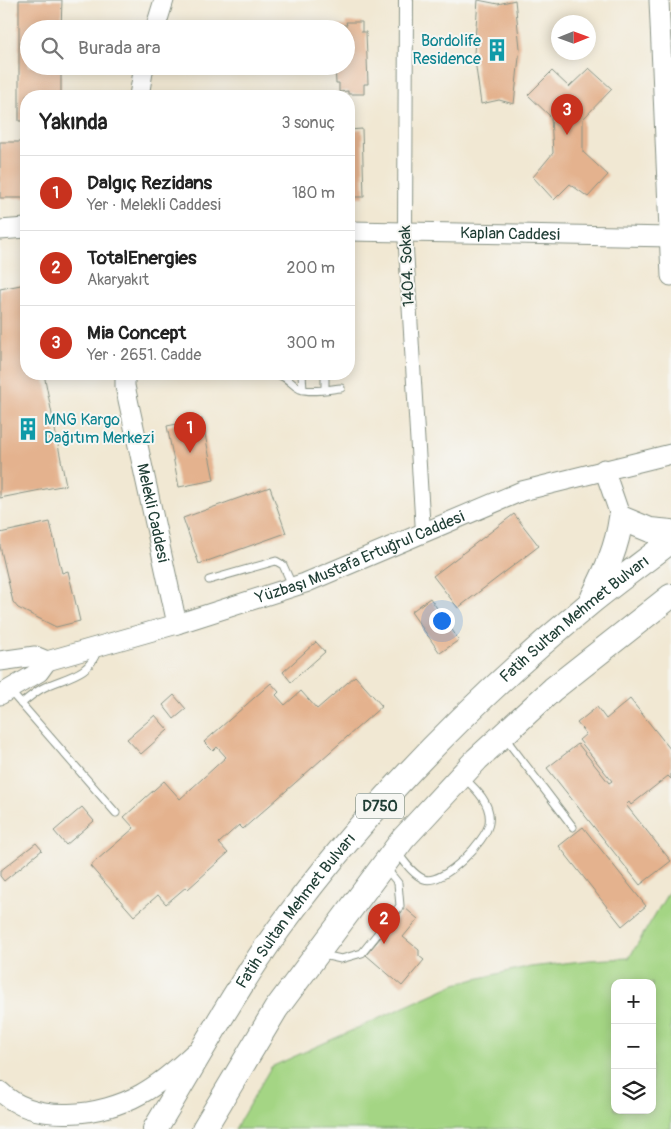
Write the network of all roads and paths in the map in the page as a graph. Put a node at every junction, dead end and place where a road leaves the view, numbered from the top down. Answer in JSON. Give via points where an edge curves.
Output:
{"nodes":[{"id":1,"x":164,"y":0,"type":"edge"},
{"id":2,"x":406,"y":0,"type":"edge"},
{"id":3,"x":659,"y":0,"type":"edge"},
{"id":4,"x":158,"y":20,"type":"edge"},
{"id":5,"x":142,"y":75,"type":"edge"},
{"id":6,"x":140,"y":90,"type":"edge"},
{"id":7,"x":20,"y":228,"type":"edge"},
{"id":8,"x":0,"y":230,"type":"edge"},
{"id":9,"x":355,"y":230,"type":"edge"},
{"id":10,"x":405,"y":232,"type":"junction"},
{"id":11,"x":670,"y":237,"type":"edge"},
{"id":12,"x":671,"y":276,"type":"edge"},
{"id":13,"x":125,"y":380,"type":"edge"},
{"id":14,"x":291,"y":380,"type":"edge"},
{"id":15,"x":302,"y":380,"type":"edge"},
{"id":16,"x":325,"y":380,"type":"edge"},
{"id":17,"x":341,"y":388,"type":"dead end"},
{"id":18,"x":325,"y":389,"type":"junction"},
{"id":19,"x":303,"y":390,"type":"junction"},
{"id":20,"x":671,"y":454,"type":"edge"},
{"id":21,"x":604,"y":469,"type":"junction"},
{"id":22,"x":620,"y":518,"type":"junction"},
{"id":23,"x":422,"y":532,"type":"junction"},
{"id":24,"x":671,"y":532,"type":"edge"},
{"id":25,"x":671,"y":541,"type":"edge"},
{"id":26,"x":209,"y":580,"type":"dead end"},
{"id":27,"x":293,"y":587,"type":"junction"},
{"id":28,"x":671,"y":596,"type":"edge"},
{"id":29,"x":590,"y":603,"type":"junction"},
{"id":30,"x":177,"y":624,"type":"junction"},
{"id":31,"x":98,"y":647,"type":"junction"},
{"id":32,"x":47,"y":661,"type":"junction"},
{"id":33,"x":0,"y":662,"type":"edge"},
{"id":34,"x":4,"y":692,"type":"edge"},
{"id":35,"x":21,"y":704,"type":"junction"},
{"id":36,"x":503,"y":735,"type":"junction"},
{"id":37,"x":461,"y":776,"type":"junction"},
{"id":38,"x":116,"y":813,"type":"dead end"},
{"id":39,"x":573,"y":827,"type":"dead end"},
{"id":40,"x":389,"y":857,"type":"junction"},
{"id":41,"x":318,"y":954,"type":"junction"},
{"id":42,"x":207,"y":1042,"type":"junction"},
{"id":43,"x":0,"y":1091,"type":"edge"},
{"id":44,"x":155,"y":1129,"type":"edge"},
{"id":45,"x":204,"y":1129,"type":"edge"}],
"edges":[{"from":1,"to":4,"type":"street"},
{"from":2,"to":10,"type":"street","name":"1404. Sokak"},
{"from":3,"to":11,"type":"street"},
{"from":5,"to":6,"type":"street"},
{"from":7,"to":8,"type":"street"},
{"from":9,"to":10,"type":"street","name":"Kaplan Caddesi"},
{"from":10,"to":11,"type":"street","name":"Kaplan Caddesi"},
{"from":10,"to":23,"type":"street","name":"1404. Sokak"},
{"from":11,"to":12,"type":"street"},
{"from":13,"to":30,"type":"street","name":"Melekli Caddesi"},
{"from":14,"to":19,"type":"lane"},
{"from":15,"to":19,"type":"lane"},
{"from":16,"to":18,"type":"lane"},
{"from":17,"to":18,"type":"lane"},
{"from":18,"to":19,"type":"lane"},
{"from":20,"to":21,"type":"street","name":"Yüzbaşı Mustafa Ertuğrul Caddesi"},
{"from":21,"to":22,"type":"street"},
{"from":21,"to":23,"type":"street","name":"Yüzbaşı Mustafa Ertuğrul Caddesi","via":[[522,491]]},
{"from":22,"to":24,"type":"highway","via":[[650,530]]},
{"from":22,"to":29,"type":"highway","via":[[611,561]]},
{"from":23,"to":27,"type":"street","name":"Yüzbaşı Mustafa Ertuğrul Caddesi"},
{"from":25,"to":29,"type":"highway","name":"Fatih Sultan Mehmet Bulvarı","number":"D750"},
{"from":26,"to":27,"type":"lane","via":[[276,561],[283,565]]},
{"from":27,"to":30,"type":"street","name":"Yüzbaşı Mustafa Ertuğrul Caddesi"},
{"from":28,"to":36,"type":"highway","number":"D750","via":[[553,688]]},
{"from":29,"to":42,"type":"highway","name":"Fatih Sultan Mehmet Bulvarı","number":"D750","via":[[506,676],[425,756],[357,832],[278,930]]},
{"from":30,"to":31,"type":"street","name":"Yüzbaşı Mustafa Ertuğrul Caddesi"},
{"from":31,"to":32,"type":"street","name":"Yüzbaşı Mustafa Ertuğrul Caddesi"},
{"from":31,"to":35,"type":"lane","via":[[90,666],[41,689]]},
{"from":32,"to":33,"type":"street","name":"Yüzbaşı Mustafa Ertuğrul Caddesi","via":[[35,656]]},
{"from":32,"to":34,"type":"street","name":"Yüzbaşı Mustafa Ertuğrul Caddesi","via":[[39,672]]},
{"from":34,"to":35,"type":"lane"},
{"from":35,"to":38,"type":"lane"},
{"from":36,"to":37,"type":"highway","number":"D750"},
{"from":36,"to":39,"type":"lane"},
{"from":37,"to":40,"type":"highway","number":"D750"},
{"from":37,"to":40,"type":"lane","via":[[477,790],[488,806],[490,822],[485,834],[449,873],[437,879],[424,879]]},
{"from":40,"to":41,"type":"highway","number":"D750"},
{"from":40,"to":41,"type":"lane","via":[[398,883],[400,906],[362,953],[341,959]]},
{"from":41,"to":45,"type":"highway","number":"D750","via":[[276,1009]]},
{"from":42,"to":43,"type":"street","via":[[167,1078],[139,1095],[107,1107],[56,1113],[29,1109]]},
{"from":42,"to":44,"type":"highway","name":"Fatih Sultan Mehmet Bulvarı","number":"D750"}]}
